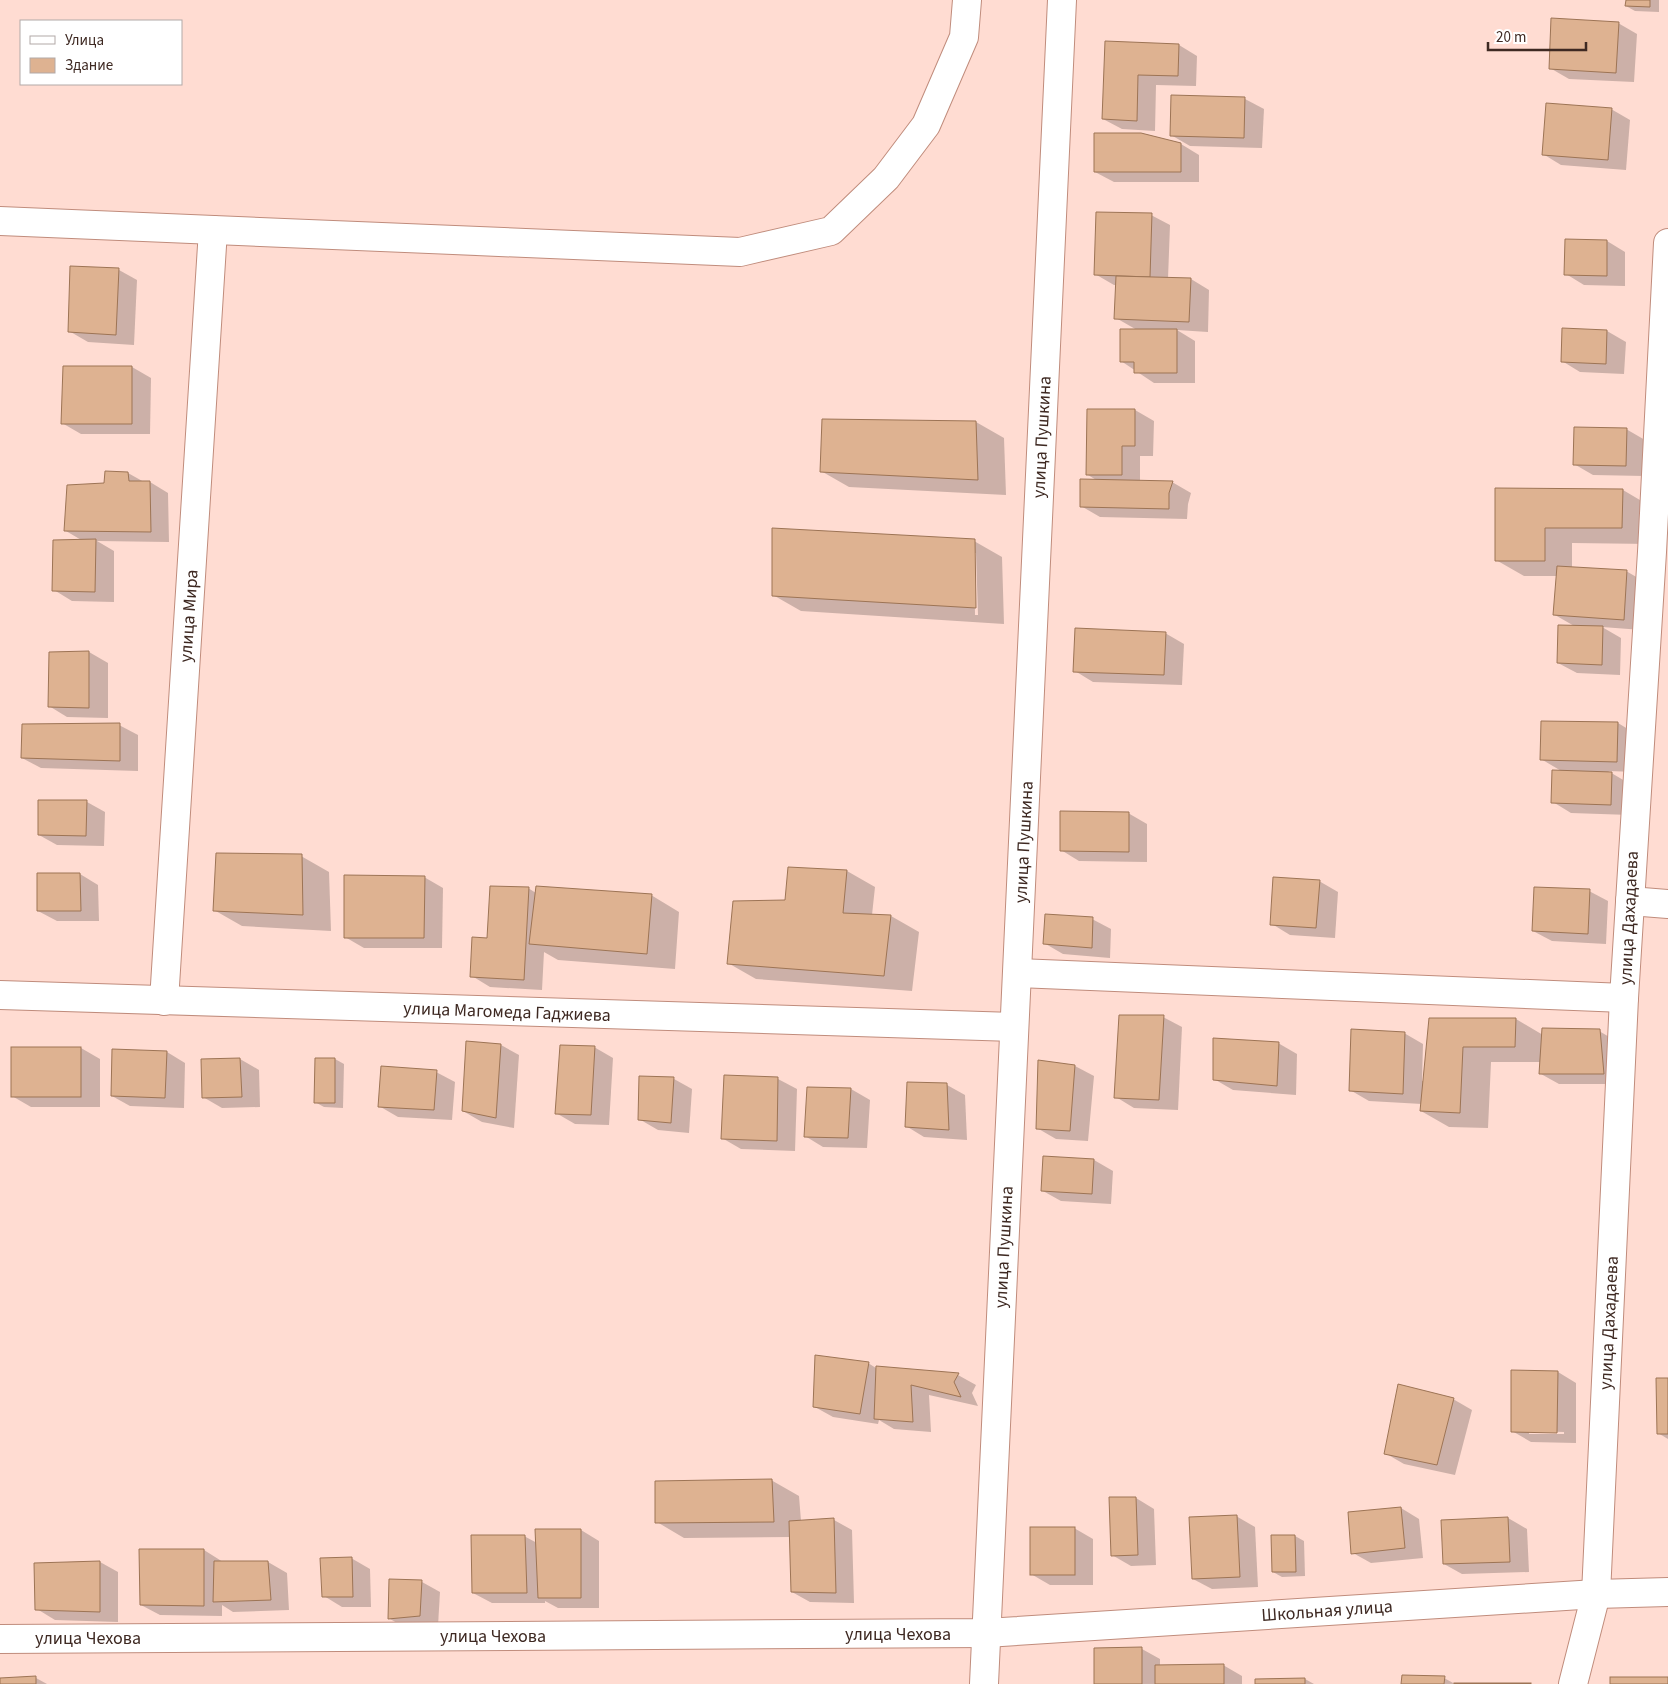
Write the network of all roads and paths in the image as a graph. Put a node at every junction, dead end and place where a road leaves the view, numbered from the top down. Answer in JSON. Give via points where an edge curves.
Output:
{"nodes":[{"id":1,"x":967,"y":0,"type":"edge"},
{"id":2,"x":1062,"y":0,"type":"edge"},
{"id":3,"x":0,"y":221,"type":"edge"},
{"id":4,"x":213,"y":230,"type":"junction"},
{"id":5,"x":1668,"y":243,"type":"edge"},
{"id":6,"x":1660,"y":553,"type":"edge"},
{"id":7,"x":1630,"y":901,"type":"junction"},
{"id":8,"x":1668,"y":904,"type":"edge"},
{"id":9,"x":1018,"y":973,"type":"junction"},
{"id":10,"x":0,"y":995,"type":"edge"},
{"id":11,"x":1624,"y":998,"type":"junction"},
{"id":12,"x":164,"y":1002,"type":"junction"},
{"id":13,"x":1014,"y":1027,"type":"junction"},
{"id":14,"x":1668,"y":1592,"type":"edge"},
{"id":15,"x":1596,"y":1594,"type":"junction"},
{"id":16,"x":986,"y":1633,"type":"junction"},
{"id":17,"x":0,"y":1639,"type":"edge"},
{"id":18,"x":984,"y":1684,"type":"edge"},
{"id":19,"x":1573,"y":1684,"type":"edge"}],
"edges":[{"from":1,"to":4,"type":"street","via":[[964,37],[926,125],[886,178],[831,231],[740,252]]},
{"from":2,"to":9,"type":"street","name":"улица Пушкина"},
{"from":3,"to":4,"type":"street"},
{"from":4,"to":12,"type":"street","name":"улица Мира"},
{"from":5,"to":6,"type":"street","name":"улица Дахадаева"},
{"from":6,"to":7,"type":"street","name":"улица Дахадаева"},
{"from":7,"to":8,"type":"street"},
{"from":7,"to":11,"type":"street","name":"улица Дахадаева"},
{"from":9,"to":11,"type":"street"},
{"from":9,"to":13,"type":"street","name":"улица Пушкина"},
{"from":10,"to":12,"type":"street","name":"улица Магомеда Гаджиева"},
{"from":11,"to":15,"type":"street","name":"улица Дахадаева"},
{"from":12,"to":13,"type":"street","name":"улица Магомеда Гаджиева"},
{"from":13,"to":16,"type":"street","name":"улица Пушкина"},
{"from":14,"to":15,"type":"street","name":"Школьная улица"},
{"from":15,"to":16,"type":"street","name":"Школьная улица"},
{"from":15,"to":19,"type":"street","name":"улица Дахадаева"},
{"from":16,"to":17,"type":"street","name":"улица Чехова"},
{"from":16,"to":18,"type":"street","name":"улица Пушкина"}]}
